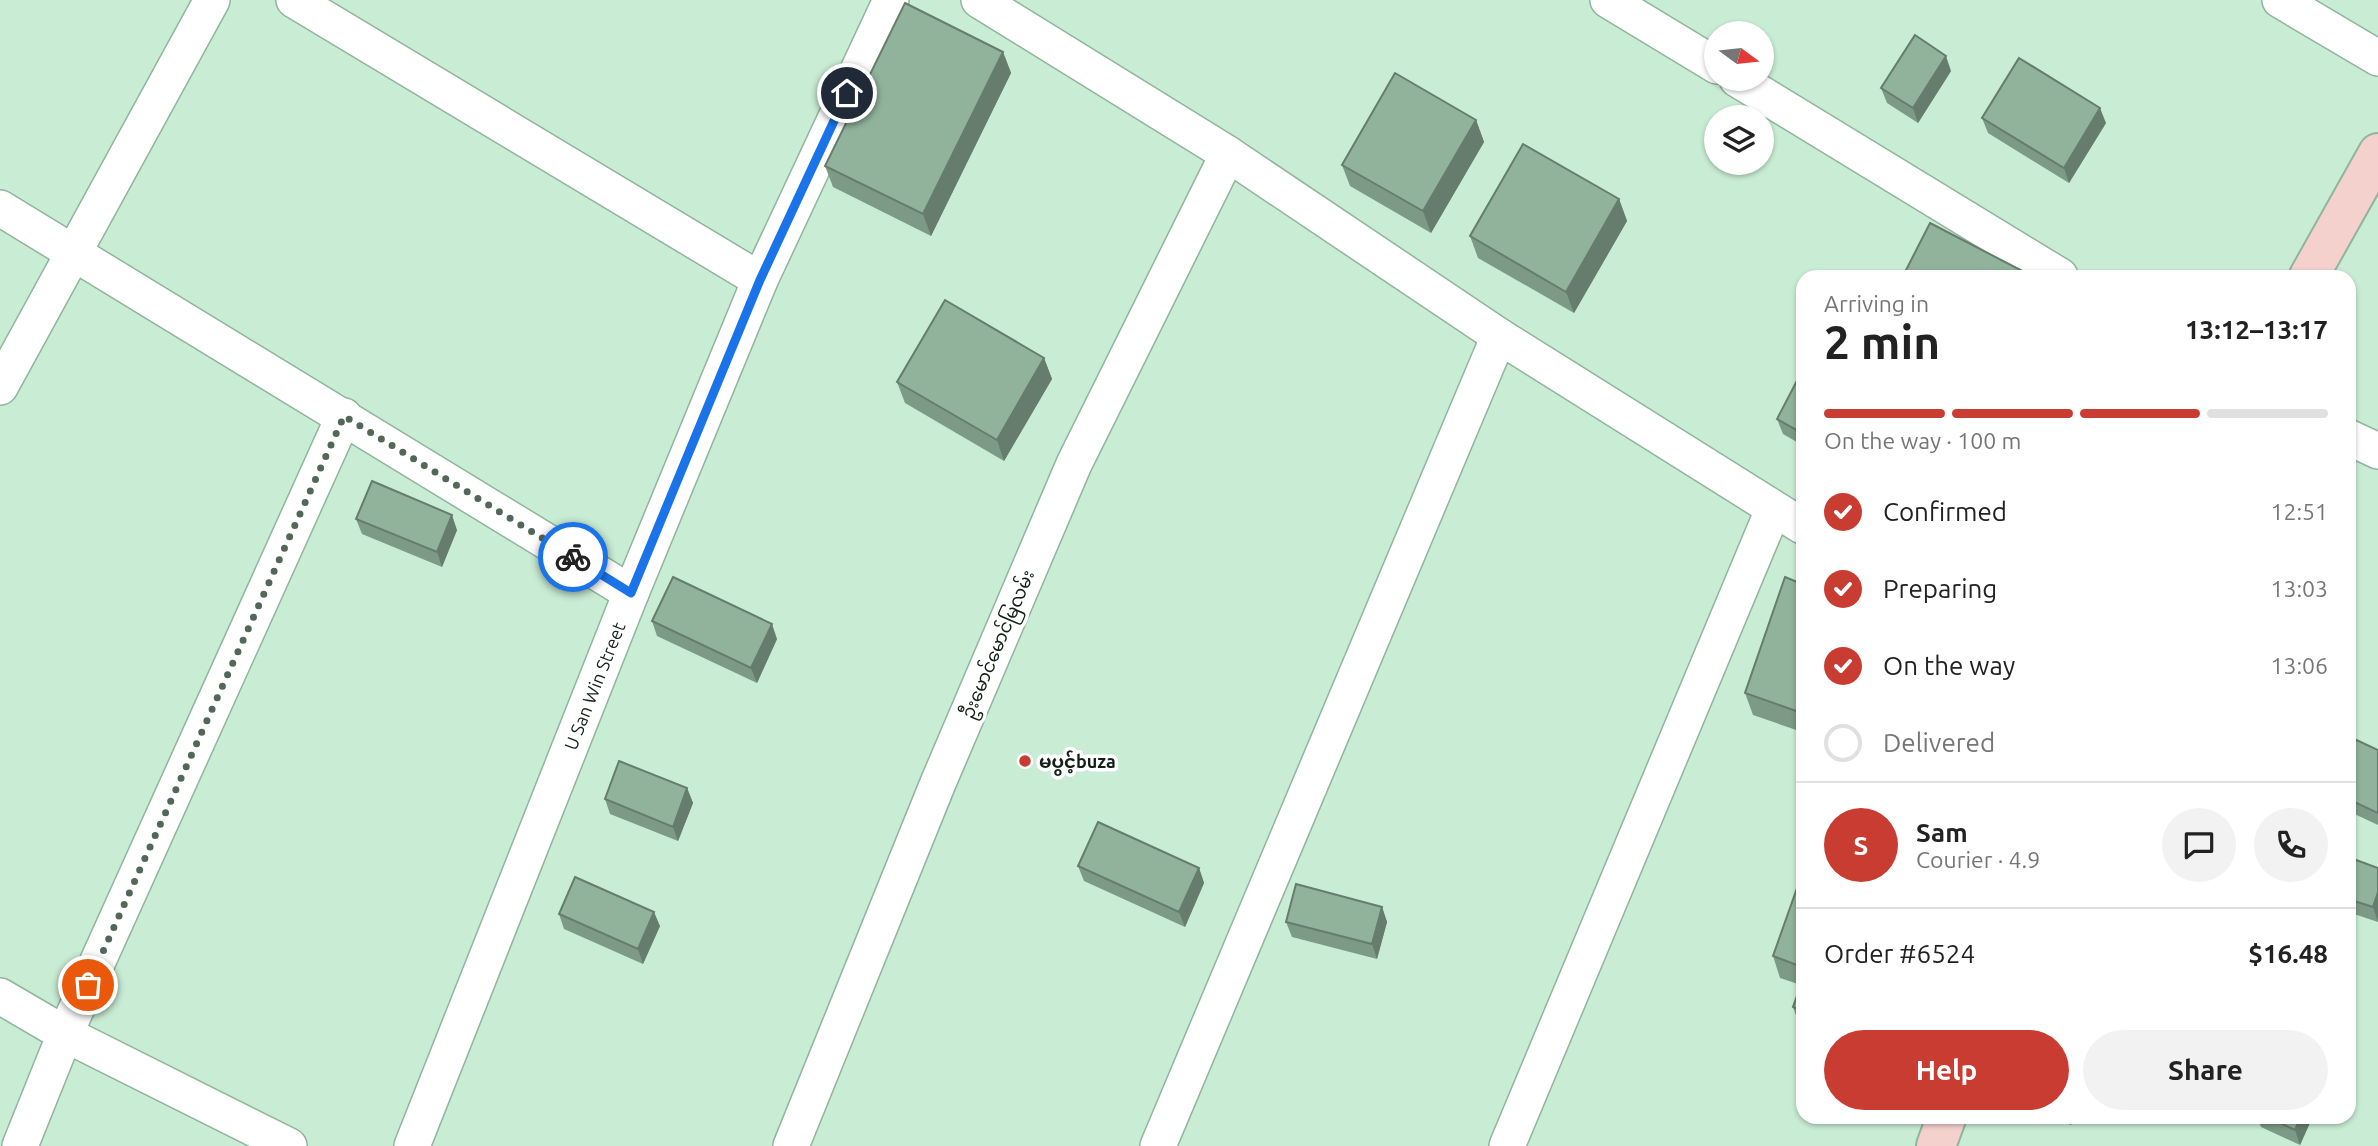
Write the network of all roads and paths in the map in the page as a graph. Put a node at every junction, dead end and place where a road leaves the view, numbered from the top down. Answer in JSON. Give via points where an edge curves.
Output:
{"nodes":[{"id":1,"x":212,"y":0,"type":"edge"},
{"id":2,"x":293,"y":0,"type":"edge"},
{"id":3,"x":891,"y":0,"type":"edge"},
{"id":4,"x":979,"y":0,"type":"edge"},
{"id":5,"x":1608,"y":0,"type":"edge"},
{"id":6,"x":2280,"y":0,"type":"edge"},
{"id":7,"x":1704,"y":58,"type":"edge"},
{"id":8,"x":2378,"y":58,"type":"edge"},
{"id":9,"x":1757,"y":91,"type":"edge"},
{"id":10,"x":2378,"y":153,"type":"edge"},
{"id":11,"x":1228,"y":154,"type":"junction"},
{"id":12,"x":0,"y":208,"type":"edge"},
{"id":13,"x":74,"y":252,"type":"junction"},
{"id":14,"x":2050,"y":270,"type":"edge"},
{"id":15,"x":2312,"y":270,"type":"edge"},
{"id":16,"x":760,"y":280,"type":"junction"},
{"id":17,"x":1499,"y":336,"type":"junction"},
{"id":18,"x":0,"y":387,"type":"edge"},
{"id":19,"x":344,"y":416,"type":"junction"},
{"id":20,"x":2356,"y":441,"type":"edge"},
{"id":21,"x":2378,"y":451,"type":"edge"},
{"id":22,"x":1788,"y":518,"type":"edge"},
{"id":23,"x":631,"y":593,"type":"junction"},
{"id":24,"x":0,"y":996,"type":"edge"},
{"id":25,"x":65,"y":1034,"type":"junction"},
{"id":26,"x":1944,"y":1124,"type":"edge"},
{"id":27,"x":20,"y":1146,"type":"edge"},
{"id":28,"x":289,"y":1146,"type":"edge"},
{"id":29,"x":412,"y":1146,"type":"edge"},
{"id":30,"x":792,"y":1146,"type":"edge"},
{"id":31,"x":1158,"y":1146,"type":"edge"},
{"id":32,"x":1507,"y":1146,"type":"edge"},
{"id":33,"x":1936,"y":1146,"type":"edge"}],
"edges":[{"from":1,"to":13,"type":"street"},
{"from":2,"to":16,"type":"street"},
{"from":3,"to":16,"type":"street","name":"U San Win Street"},
{"from":4,"to":11,"type":"street"},
{"from":5,"to":7,"type":"street"},
{"from":6,"to":8,"type":"street"},
{"from":9,"to":14,"type":"street"},
{"from":10,"to":15,"type":"street"},
{"from":11,"to":17,"type":"street"},
{"from":11,"to":30,"type":"street","name":"ဦးမောင်မောင်မြလမ်း","via":[[1074,464],[938,783]]},
{"from":12,"to":13,"type":"street"},
{"from":13,"to":18,"type":"street"},
{"from":13,"to":19,"type":"street"},
{"from":16,"to":23,"type":"street","name":"U San Win Street"},
{"from":17,"to":22,"type":"street"},
{"from":17,"to":31,"type":"street"},
{"from":19,"to":23,"type":"street"},
{"from":19,"to":25,"type":"street"},
{"from":20,"to":21,"type":"street"},
{"from":22,"to":32,"type":"street"},
{"from":23,"to":29,"type":"street","name":"U San Win Street"},
{"from":24,"to":25,"type":"street"},
{"from":25,"to":27,"type":"street"},
{"from":25,"to":28,"type":"street"},
{"from":26,"to":33,"type":"street"}]}
